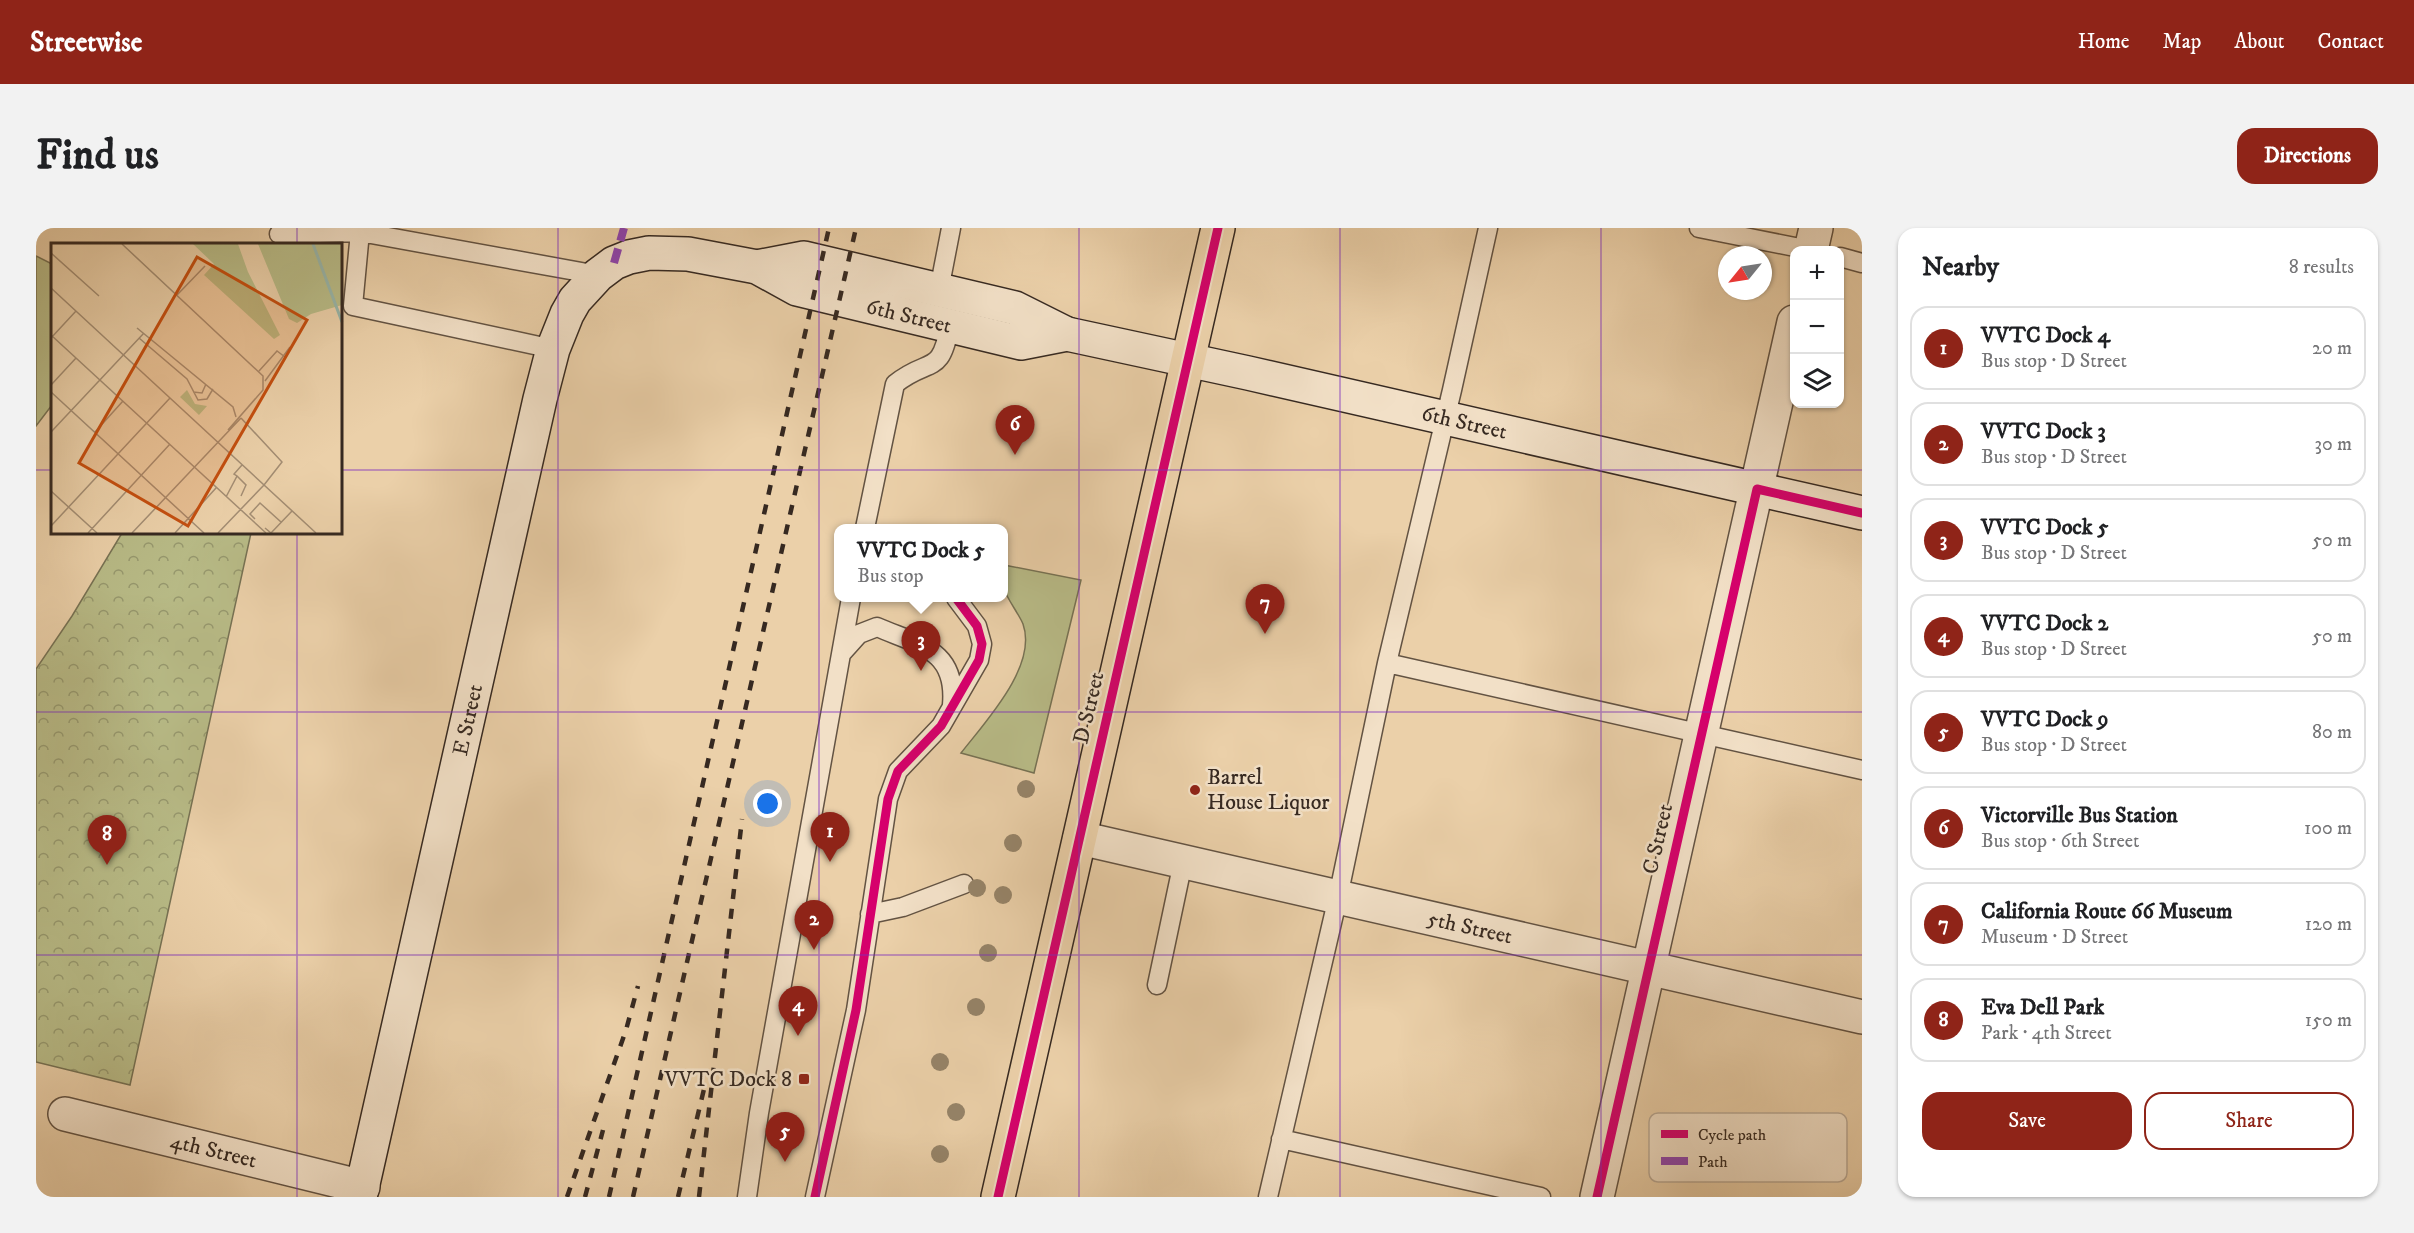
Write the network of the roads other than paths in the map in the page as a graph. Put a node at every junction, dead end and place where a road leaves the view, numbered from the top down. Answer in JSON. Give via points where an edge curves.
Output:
{"nodes":[{"id":1,"x":951,"y":228,"type":"edge"},
{"id":2,"x":1218,"y":228,"type":"edge"},
{"id":3,"x":1488,"y":228,"type":"edge"},
{"id":4,"x":1699,"y":228,"type":"edge"},
{"id":5,"x":1816,"y":228,"type":"edge"},
{"id":6,"x":360,"y":232,"type":"junction"},
{"id":7,"x":279,"y":234,"type":"dead end"},
{"id":8,"x":1790,"y":246,"type":"edge"},
{"id":9,"x":1811,"y":246,"type":"edge"},
{"id":10,"x":1844,"y":258,"type":"edge"},
{"id":11,"x":1862,"y":263,"type":"edge"},
{"id":12,"x":757,"y":267,"type":"junction"},
{"id":13,"x":606,"y":269,"type":"junction"},
{"id":14,"x":939,"y":290,"type":"junction"},
{"id":15,"x":950,"y":325,"type":"junction"},
{"id":16,"x":1067,"y":334,"type":"junction"},
{"id":17,"x":1790,"y":340,"type":"edge"},
{"id":18,"x":553,"y":349,"type":"junction"},
{"id":19,"x":1189,"y":360,"type":"junction"},
{"id":20,"x":1445,"y":419,"type":"junction"},
{"id":21,"x":1757,"y":489,"type":"junction"},
{"id":22,"x":1862,"y":513,"type":"edge"},
{"id":23,"x":866,"y":524,"type":"edge"},
{"id":24,"x":850,"y":602,"type":"edge"},
{"id":25,"x":960,"y":602,"type":"edge"},
{"id":26,"x":839,"y":656,"type":"junction"},
{"id":27,"x":1387,"y":663,"type":"junction"},
{"id":28,"x":952,"y":708,"type":"junction"},
{"id":29,"x":1701,"y":734,"type":"junction"},
{"id":30,"x":1862,"y":770,"type":"edge"},
{"id":31,"x":1080,"y":838,"type":"junction"},
{"id":32,"x":1183,"y":862,"type":"junction"},
{"id":33,"x":964,"y":884,"type":"dead end"},
{"id":34,"x":1338,"y":897,"type":"junction"},
{"id":35,"x":870,"y":914,"type":"junction"},
{"id":36,"x":1649,"y":968,"type":"junction"},
{"id":37,"x":1157,"y":985,"type":"dead end"},
{"id":38,"x":1862,"y":1017,"type":"edge"},
{"id":39,"x":65,"y":1114,"type":"dead end"},
{"id":40,"x":1281,"y":1139,"type":"junction"},
{"id":41,"x":362,"y":1192,"type":"edge"},
{"id":42,"x":747,"y":1197,"type":"edge"},
{"id":43,"x":815,"y":1197,"type":"edge"},
{"id":44,"x":998,"y":1197,"type":"edge"},
{"id":45,"x":1268,"y":1197,"type":"edge"},
{"id":46,"x":1541,"y":1197,"type":"edge"},
{"id":47,"x":1597,"y":1197,"type":"edge"}],
"edges":[{"from":1,"to":14,"type":"lane"},
{"from":2,"to":19,"type":"main road","name":"D Street"},
{"from":3,"to":20,"type":"lane"},
{"from":4,"to":8,"type":"lane"},
{"from":5,"to":9,"type":"street"},
{"from":6,"to":7,"type":"lane"},
{"from":6,"to":13,"type":"lane"},
{"from":6,"to":18,"type":"lane","via":[[353,306]]},
{"from":10,"to":11,"type":"lane"},
{"from":12,"to":13,"type":"street","name":"6th Street","via":[[667,252],[628,257]]},
{"from":12,"to":14,"type":"street","name":"6th Street","via":[[804,258]]},
{"from":12,"to":15,"type":"street","name":"6th Street","via":[[797,289]]},
{"from":13,"to":18,"type":"street","name":"E Street","via":[[575,300]]},
{"from":14,"to":16,"type":"street","name":"6th Street","via":[[1015,308]]},
{"from":15,"to":16,"type":"street","name":"6th Street","via":[[1021,343]]},
{"from":15,"to":23,"type":"lane","via":[[944,353],[936,364],[909,373],[895,384]]},
{"from":16,"to":19,"type":"street","name":"6th Street"},
{"from":17,"to":21,"type":"street","name":"C Street"},
{"from":18,"to":41,"type":"street","name":"E Street"},
{"from":19,"to":20,"type":"street","name":"6th Street"},
{"from":19,"to":31,"type":"main road","name":"D Street"},
{"from":20,"to":21,"type":"street","name":"6th Street"},
{"from":20,"to":27,"type":"lane"},
{"from":21,"to":22,"type":"street","name":"6th Street"},
{"from":21,"to":29,"type":"street","name":"C Street"},
{"from":24,"to":26,"type":"lane"},
{"from":25,"to":28,"type":"lane","via":[[977,626],[982,644],[979,660]]},
{"from":26,"to":28,"type":"lane","via":[[859,634],[877,627],[924,645],[949,672]]},
{"from":26,"to":42,"type":"lane"},
{"from":27,"to":29,"type":"lane"},
{"from":27,"to":34,"type":"lane"},
{"from":28,"to":35,"type":"lane","via":[[941,726],[897,771],[888,799]]},
{"from":29,"to":30,"type":"lane"},
{"from":29,"to":36,"type":"street","name":"C Street"},
{"from":31,"to":32,"type":"street","name":"5th Street"},
{"from":31,"to":44,"type":"main road","name":"D Street"},
{"from":32,"to":34,"type":"street","name":"5th Street"},
{"from":32,"to":37,"type":"lane"},
{"from":33,"to":35,"type":"lane","via":[[903,907]]},
{"from":34,"to":36,"type":"street","name":"5th Street"},
{"from":34,"to":40,"type":"lane"},
{"from":35,"to":43,"type":"lane","via":[[856,1010]]},
{"from":36,"to":38,"type":"street","name":"5th Street"},
{"from":36,"to":47,"type":"street","name":"C Street"},
{"from":39,"to":41,"type":"street","name":"4th Street"},
{"from":40,"to":45,"type":"lane"},
{"from":40,"to":46,"type":"lane"}]}
